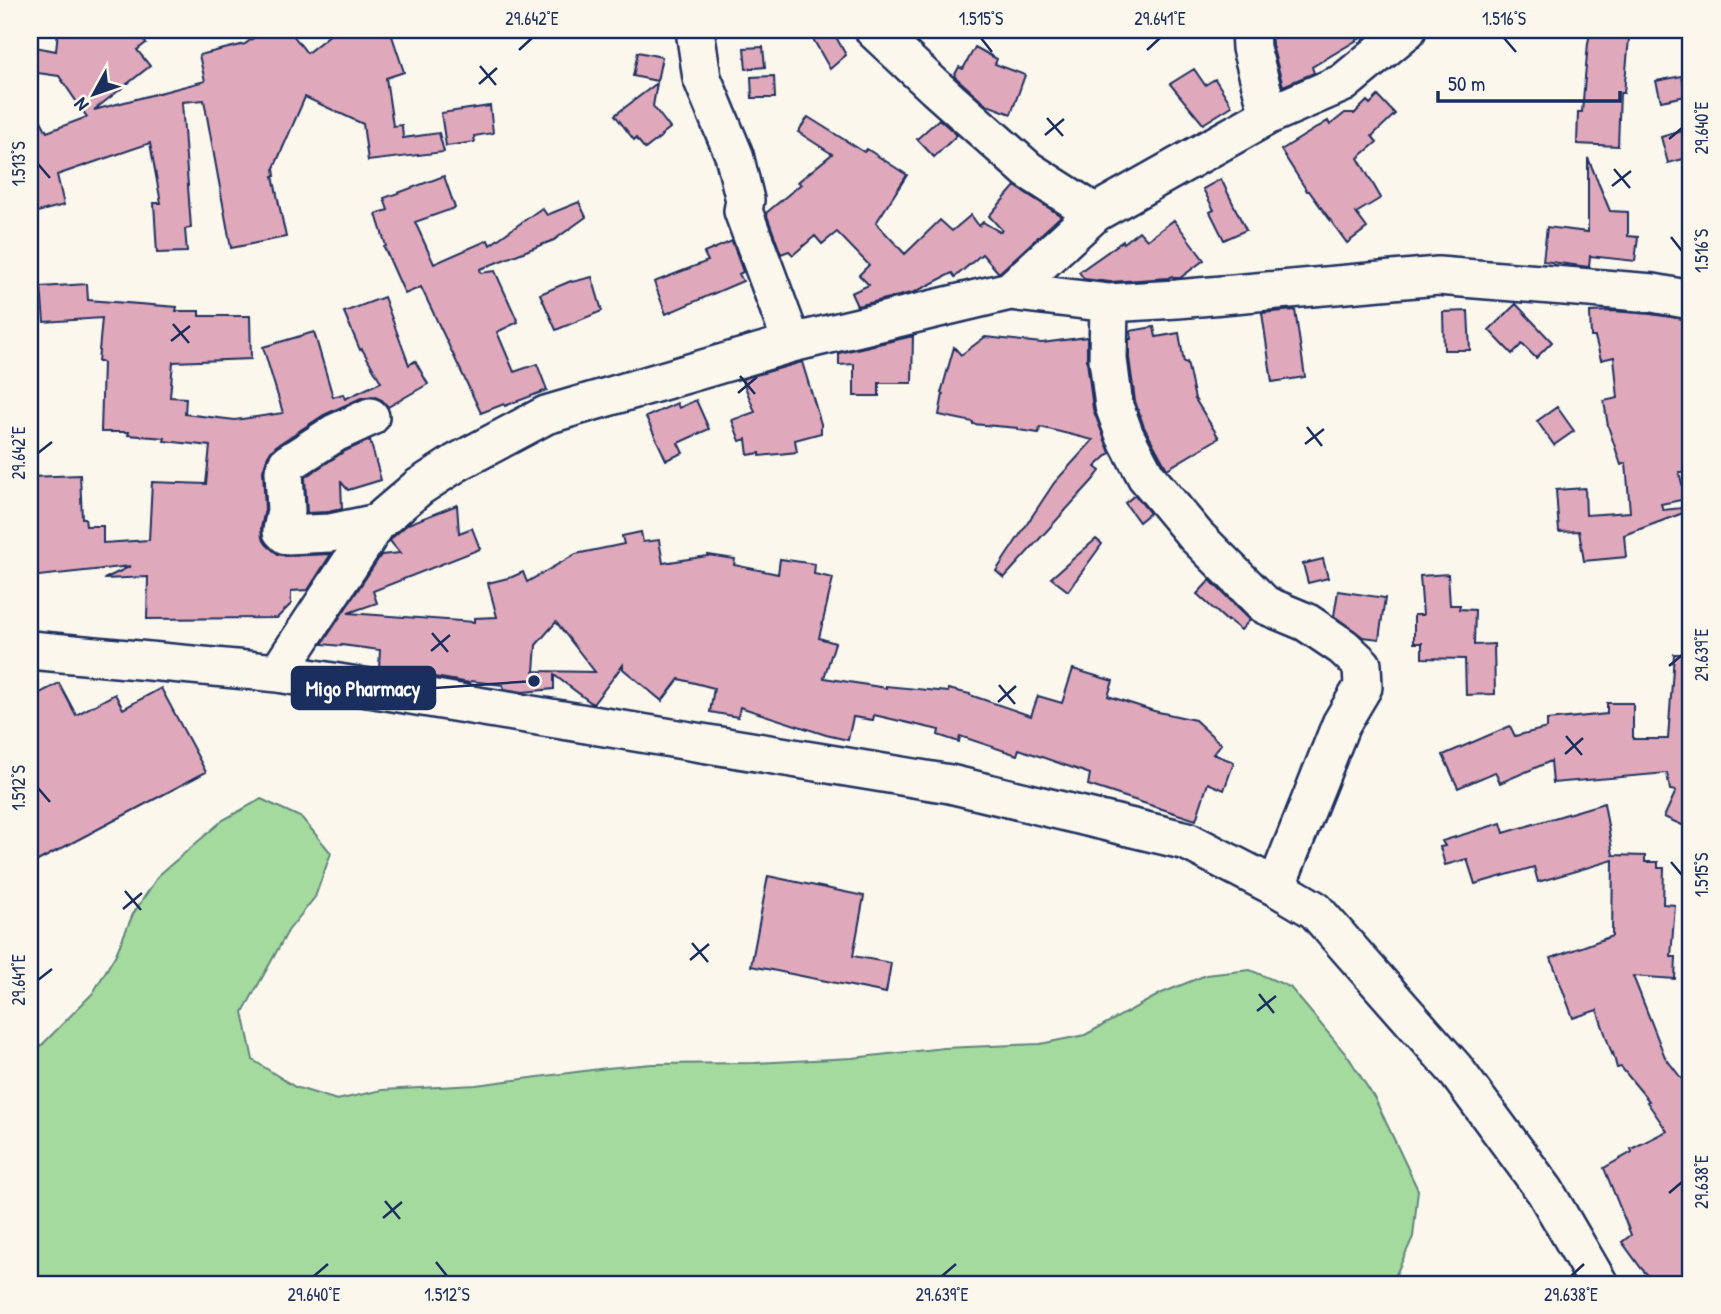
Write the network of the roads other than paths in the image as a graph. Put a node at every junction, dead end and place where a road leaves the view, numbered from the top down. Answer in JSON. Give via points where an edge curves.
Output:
{"nodes":[{"id":1,"x":695,"y":30,"type":"edge"},
{"id":2,"x":874,"y":30,"type":"edge"},
{"id":3,"x":1250,"y":30,"type":"edge"},
{"id":4,"x":1407,"y":30,"type":"edge"},
{"id":5,"x":1269,"y":115,"type":"junction"},
{"id":6,"x":1095,"y":213,"type":"junction"},
{"id":7,"x":1010,"y":291,"type":"junction"},
{"id":8,"x":1691,"y":300,"type":"edge"},
{"id":9,"x":1109,"y":303,"type":"junction"},
{"id":10,"x":792,"y":343,"type":"junction"},
{"id":11,"x":370,"y":417,"type":"dead end"},
{"id":12,"x":377,"y":523,"type":"junction"},
{"id":13,"x":30,"y":650,"type":"edge"},
{"id":14,"x":278,"y":673,"type":"junction"},
{"id":15,"x":1276,"y":887,"type":"junction"},
{"id":16,"x":1599,"y":1284,"type":"edge"}],
"edges":[{"from":1,"to":10,"type":"street","via":[[702,79],[734,155],[745,200],[743,211]]},
{"from":2,"to":6,"type":"street","via":[[1028,170]]},
{"from":3,"to":5,"type":"street"},
{"from":4,"to":5,"type":"street","via":[[1343,83]]},
{"from":5,"to":6,"type":"street"},
{"from":6,"to":7,"type":"street"},
{"from":7,"to":9,"type":"street"},
{"from":7,"to":10,"type":"street"},
{"from":8,"to":9,"type":"street","via":[[1438,276]]},
{"from":9,"to":15,"type":"street","via":[[1108,359],[1114,406],[1146,476],[1196,536],[1265,605],[1306,622],[1362,665],[1363,687],[1341,724]]},
{"from":10,"to":12,"type":"street","via":[[546,415],[419,486]]},
{"from":11,"to":12,"type":"street","via":[[287,464],[282,531],[286,535],[330,533]]},
{"from":12,"to":14,"type":"street"},
{"from":13,"to":14,"type":"street"},
{"from":14,"to":15,"type":"street","via":[[950,784],[1187,841]]},
{"from":15,"to":16,"type":"street","via":[[1314,910],[1454,1068],[1545,1191]]}]}
